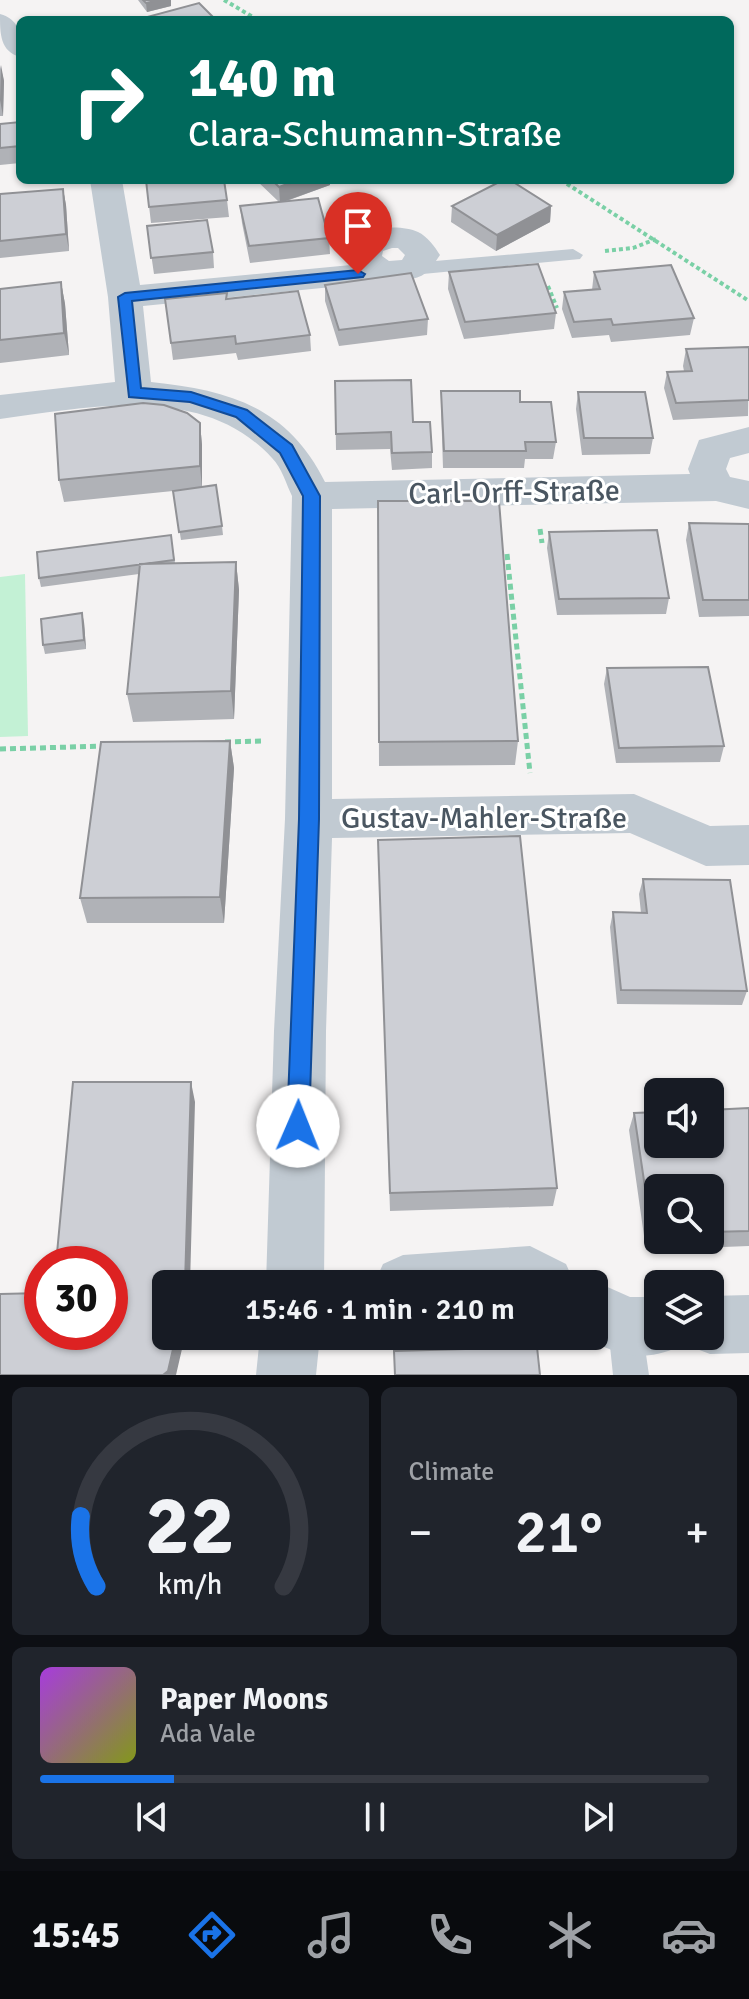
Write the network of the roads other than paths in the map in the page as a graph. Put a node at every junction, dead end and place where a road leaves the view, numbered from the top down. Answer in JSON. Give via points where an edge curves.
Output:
{"nodes":[{"id":1,"x":0,"y":23,"type":"edge"},
{"id":2,"x":16,"y":43,"type":"edge"},
{"id":3,"x":107,"y":184,"type":"edge"},
{"id":4,"x":573,"y":255,"type":"road end"},
{"id":5,"x":398,"y":270,"type":"joint"},
{"id":6,"x":125,"y":297,"type":"junction"},
{"id":7,"x":134,"y":393,"type":"junction"},
{"id":8,"x":0,"y":407,"type":"edge"},
{"id":9,"x":749,"y":440,"type":"edge"},
{"id":10,"x":732,"y":491,"type":"edge"},
{"id":11,"x":312,"y":496,"type":"junction"},
{"id":12,"x":309,"y":819,"type":"junction"},
{"id":13,"x":749,"y":845,"type":"edge"},
{"id":14,"x":295,"y":1270,"type":"edge"},
{"id":15,"x":749,"y":1324,"type":"edge"},
{"id":16,"x":724,"y":1325,"type":"edge"},
{"id":17,"x":289,"y":1350,"type":"edge"},
{"id":18,"x":286,"y":1375,"type":"edge"}],
"edges":[{"from":1,"to":2,"type":"street"},
{"from":3,"to":6,"type":"street"},
{"from":4,"to":5,"type":"lane"},
{"from":5,"to":6,"type":"street"},
{"from":6,"to":7,"type":"street"},
{"from":7,"to":8,"type":"street"},
{"from":7,"to":11,"type":"street","via":[[191,397],[242,414],[286,449]]},
{"from":9,"to":10,"type":"street","name":"Carl-Orff-Straße","via":[[713,449],[707,469]]},
{"from":10,"to":11,"type":"street","name":"Carl-Orff-Straße"},
{"from":11,"to":12,"type":"street"},
{"from":12,"to":13,"type":"street","name":"Gustav-Mahler-Straße","via":[[634,813],[706,846]]},
{"from":12,"to":14,"type":"street"},
{"from":15,"to":16,"type":"street"},
{"from":17,"to":18,"type":"street"}]}
